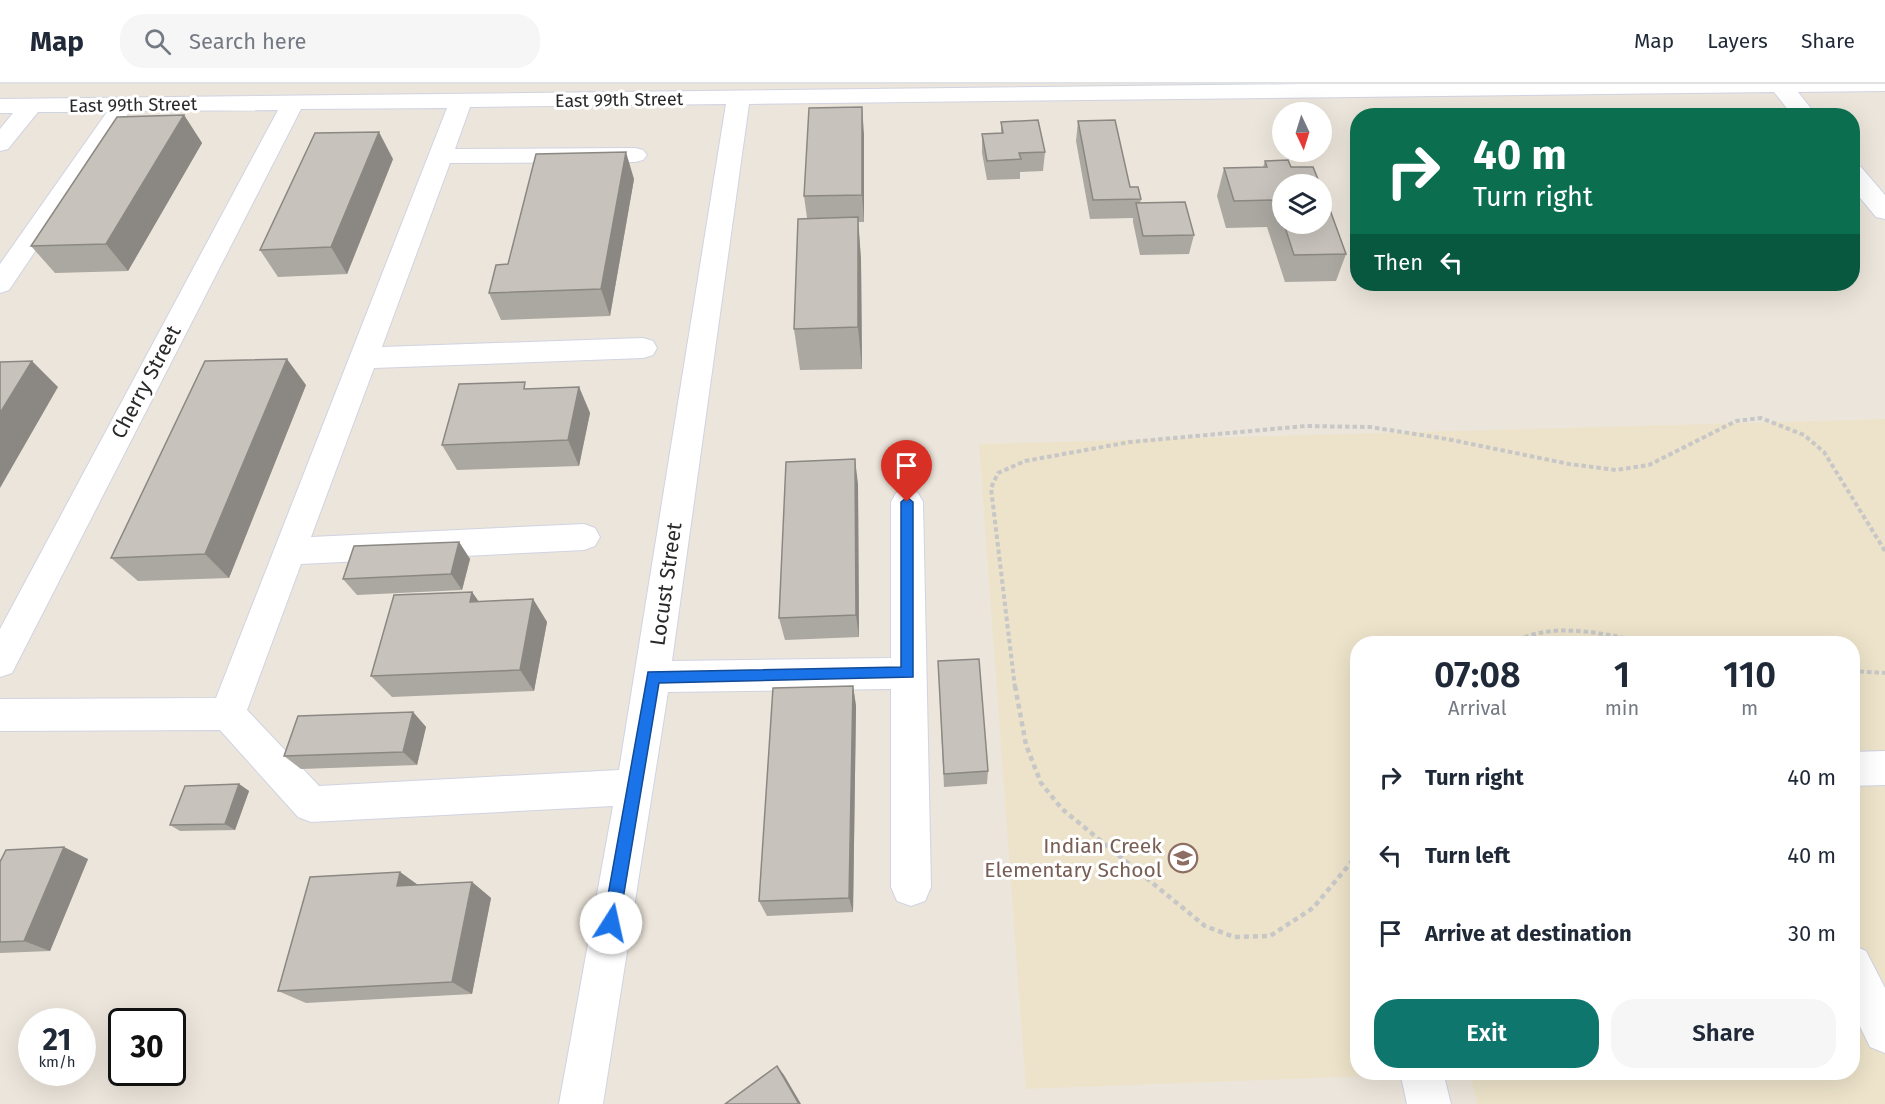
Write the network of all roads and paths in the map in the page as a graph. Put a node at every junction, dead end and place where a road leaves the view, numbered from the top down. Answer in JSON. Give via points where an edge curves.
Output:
{"nodes":[{"id":1,"x":177,"y":84,"type":"edge"},
{"id":2,"x":1885,"y":84,"type":"edge"},
{"id":3,"x":1781,"y":86,"type":"junction"},
{"id":4,"x":1318,"y":88,"type":"edge"},
{"id":5,"x":621,"y":92,"type":"edge"},
{"id":6,"x":372,"y":93,"type":"edge"},
{"id":7,"x":757,"y":94,"type":"edge"},
{"id":8,"x":19,"y":100,"type":"edge"},
{"id":9,"x":461,"y":102,"type":"junction"},
{"id":10,"x":293,"y":104,"type":"junction"},
{"id":11,"x":123,"y":105,"type":"junction"},
{"id":12,"x":162,"y":105,"type":"junction"},
{"id":13,"x":1799,"y":108,"type":"edge"},
{"id":14,"x":0,"y":144,"type":"edge"},
{"id":15,"x":635,"y":155,"type":"dead end"},
{"id":16,"x":440,"y":156,"type":"junction"},
{"id":17,"x":1860,"y":182,"type":"edge"},
{"id":18,"x":1885,"y":212,"type":"edge"},
{"id":19,"x":0,"y":284,"type":"edge"},
{"id":20,"x":643,"y":348,"type":"dead end"},
{"id":21,"x":363,"y":358,"type":"junction"},
{"id":22,"x":907,"y":502,"type":"dead end"},
{"id":23,"x":584,"y":537,"type":"dead end"},
{"id":24,"x":290,"y":550,"type":"junction"},
{"id":25,"x":1885,"y":551,"type":"edge"},
{"id":26,"x":1523,"y":636,"type":"edge"},
{"id":27,"x":1598,"y":636,"type":"edge"},
{"id":28,"x":0,"y":662,"type":"edge"},
{"id":29,"x":1860,"y":671,"type":"edge"},
{"id":30,"x":908,"y":673,"type":"junction"},
{"id":31,"x":1885,"y":673,"type":"edge"},
{"id":32,"x":653,"y":677,"type":"junction"},
{"id":33,"x":228,"y":714,"type":"junction"},
{"id":34,"x":0,"y":715,"type":"edge"},
{"id":35,"x":1885,"y":768,"type":"edge"},
{"id":36,"x":1860,"y":769,"type":"edge"},
{"id":37,"x":634,"y":787,"type":"junction"},
{"id":38,"x":1350,"y":864,"type":"edge"},
{"id":39,"x":911,"y":887,"type":"dead end"},
{"id":40,"x":1860,"y":981,"type":"edge"},
{"id":41,"x":1885,"y":1032,"type":"edge"},
{"id":42,"x":1423,"y":1080,"type":"edge"},
{"id":43,"x":581,"y":1104,"type":"edge"},
{"id":44,"x":1429,"y":1104,"type":"edge"}],
"edges":[{"from":1,"to":12,"type":"street"},
{"from":2,"to":3,"type":"street","name":"East 99th Street"},
{"from":3,"to":4,"type":"street","name":"East 99th Street"},
{"from":3,"to":13,"type":"street"},
{"from":4,"to":7,"type":"street","name":"East 99th Street"},
{"from":5,"to":7,"type":"street","name":"East 99th Street"},
{"from":5,"to":9,"type":"street","name":"East 99th Street"},
{"from":6,"to":9,"type":"street","name":"East 99th Street"},
{"from":6,"to":10,"type":"street","name":"East 99th Street"},
{"from":7,"to":32,"type":"street","name":"Locust Street"},
{"from":8,"to":11,"type":"street","name":"East 99th Street"},
{"from":8,"to":14,"type":"street"},
{"from":9,"to":16,"type":"street"},
{"from":10,"to":12,"type":"street","name":"East 99th Street"},
{"from":10,"to":28,"type":"street","name":"Cherry Street"},
{"from":11,"to":12,"type":"street","name":"East 99th Street"},
{"from":11,"to":19,"type":"street"},
{"from":15,"to":16,"type":"street"},
{"from":16,"to":21,"type":"street"},
{"from":17,"to":18,"type":"street"},
{"from":20,"to":21,"type":"street"},
{"from":21,"to":24,"type":"street"},
{"from":22,"to":30,"type":"street"},
{"from":23,"to":24,"type":"street"},
{"from":24,"to":33,"type":"street"},
{"from":25,"to":38,"type":"path","via":[[1824,452],[1804,435],[1761,418],[1736,421],[1648,465],[1616,470],[1370,427],[1306,426],[1130,442],[1025,461],[998,473],[991,488],[1017,706],[1026,745],[1041,783],[1062,809],[1205,926],[1234,937],[1270,936],[1313,908]]},
{"from":26,"to":27,"type":"path","via":[[1556,630]]},
{"from":29,"to":31,"type":"path"},
{"from":30,"to":32,"type":"street"},
{"from":30,"to":39,"type":"street"},
{"from":32,"to":37,"type":"street","name":"Locust Street"},
{"from":33,"to":34,"type":"street"},
{"from":33,"to":37,"type":"street","via":[[311,804]]},
{"from":35,"to":36,"type":"street"},
{"from":37,"to":43,"type":"street","name":"Locust Street"},
{"from":40,"to":41,"type":"street"},
{"from":42,"to":44,"type":"street"}]}
